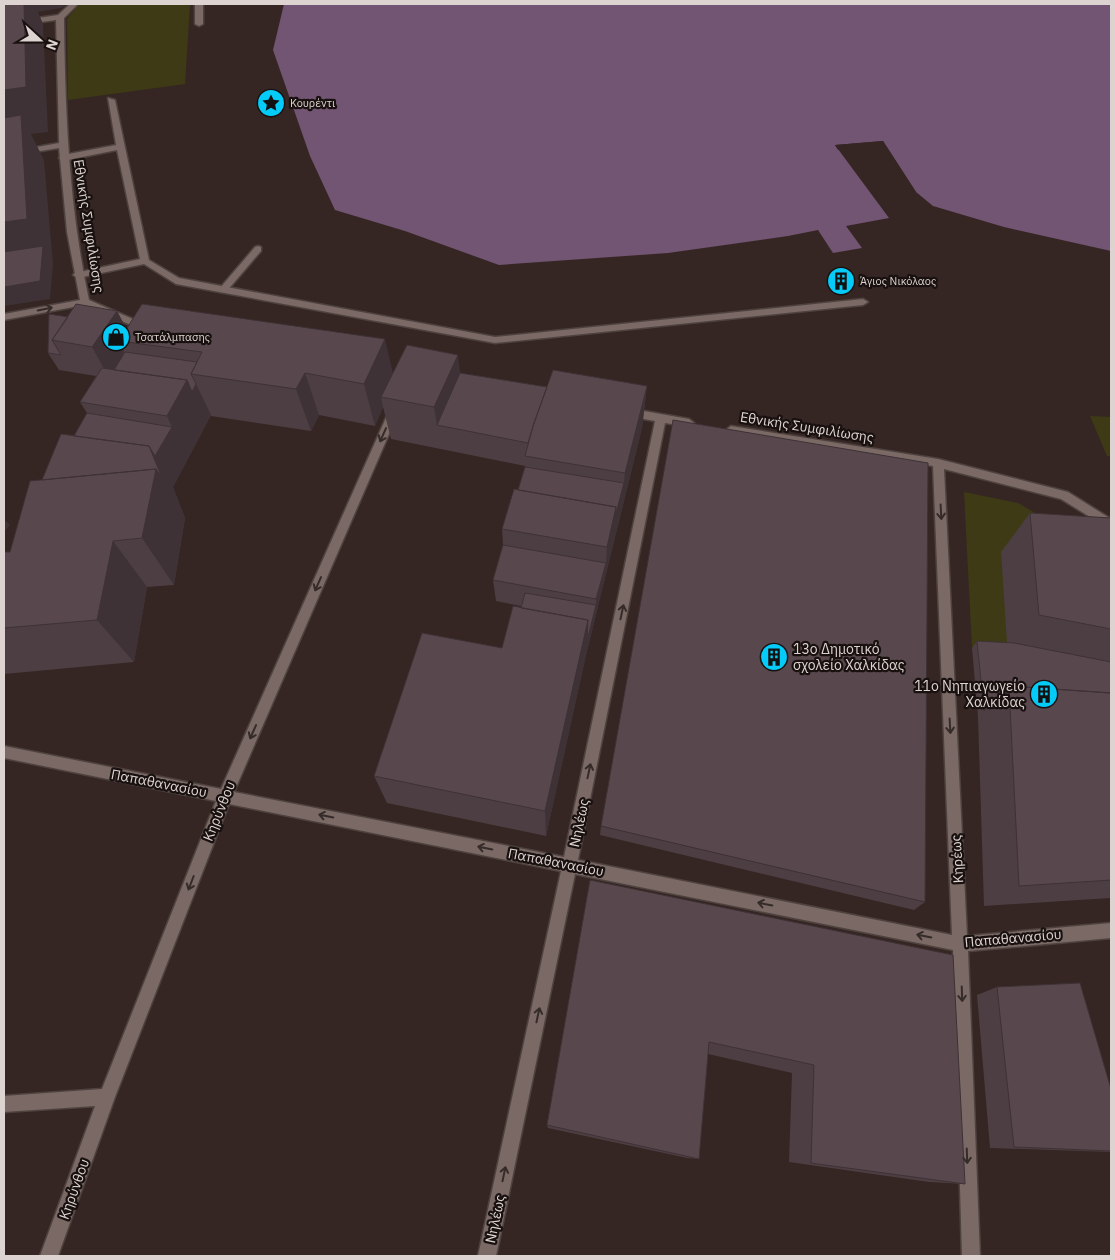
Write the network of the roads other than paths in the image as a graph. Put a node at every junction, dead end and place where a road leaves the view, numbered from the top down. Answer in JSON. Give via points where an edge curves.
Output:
{"nodes":[{"id":1,"x":74,"y":4,"type":"edge"},
{"id":2,"x":199,"y":4,"type":"edge"},
{"id":3,"x":60,"y":17,"type":"junction"},
{"id":4,"x":199,"y":24,"type":"dead end"},
{"id":5,"x":4,"y":25,"type":"edge"},
{"id":6,"x":111,"y":100,"type":"dead end"},
{"id":7,"x":62,"y":145,"type":"junction"},
{"id":8,"x":120,"y":147,"type":"junction"},
{"id":9,"x":4,"y":155,"type":"edge"},
{"id":10,"x":63,"y":158,"type":"junction"},
{"id":11,"x":258,"y":249,"type":"dead end"},
{"id":12,"x":145,"y":261,"type":"junction"},
{"id":13,"x":78,"y":275,"type":"junction"},
{"id":14,"x":223,"y":290,"type":"junction"},
{"id":15,"x":85,"y":302,"type":"junction"},
{"id":16,"x":863,"y":302,"type":"dead end"},
{"id":17,"x":4,"y":317,"type":"edge"},
{"id":18,"x":152,"y":337,"type":"edge"},
{"id":19,"x":398,"y":401,"type":"edge"},
{"id":20,"x":613,"y":410,"type":"edge"},
{"id":21,"x":661,"y":418,"type":"junction"},
{"id":22,"x":699,"y":425,"type":"edge"},
{"id":23,"x":718,"y":428,"type":"edge"},
{"id":24,"x":938,"y":463,"type":"junction"},
{"id":25,"x":1111,"y":525,"type":"edge"},
{"id":26,"x":4,"y":752,"type":"edge"},
{"id":27,"x":225,"y":796,"type":"junction"},
{"id":28,"x":570,"y":865,"type":"junction"},
{"id":29,"x":1111,"y":930,"type":"edge"},
{"id":30,"x":960,"y":944,"type":"junction"},
{"id":31,"x":107,"y":1097,"type":"junction"},
{"id":32,"x":4,"y":1104,"type":"edge"},
{"id":33,"x":49,"y":1256,"type":"edge"},
{"id":34,"x":487,"y":1256,"type":"edge"},
{"id":35,"x":971,"y":1256,"type":"edge"}],
"edges":[{"from":1,"to":3,"type":"street"},
{"from":2,"to":4,"type":"street"},
{"from":3,"to":5,"type":"street"},
{"from":3,"to":7,"type":"street","name":"Εθνικής Συμφιλίωσης"},
{"from":6,"to":8,"type":"street"},
{"from":7,"to":9,"type":"street"},
{"from":7,"to":10,"type":"street","name":"Εθνικής Συμφιλίωσης"},
{"from":8,"to":10,"type":"street"},
{"from":8,"to":12,"type":"street"},
{"from":10,"to":13,"type":"street","name":"Εθνικής Συμφιλίωσης"},
{"from":11,"to":14,"type":"street"},
{"from":12,"to":13,"type":"street"},
{"from":12,"to":14,"type":"street","via":[[176,281]]},
{"from":13,"to":15,"type":"street","name":"Εθνικής Συμφιλίωσης"},
{"from":14,"to":16,"type":"street","via":[[495,340]]},
{"from":17,"to":15,"type":"street","one_way":true},
{"from":15,"to":18,"type":"street","name":"Εθνικής Συμφιλίωσης"},
{"from":19,"to":27,"type":"street","name":"Κηρύνθου","one_way":true},
{"from":20,"to":21,"type":"street"},
{"from":21,"to":22,"type":"street"},
{"from":28,"to":21,"type":"street","name":"Νηλέως","one_way":true},
{"from":23,"to":24,"type":"street","name":"Εθνικής Συμφιλίωσης"},
{"from":24,"to":25,"type":"street","name":"Εθνικής Συμφιλίωσης","via":[[1064,495]]},
{"from":24,"to":30,"type":"street","name":"Κηρέως","one_way":true},
{"from":26,"to":27,"type":"street","name":"Παπαθανασίου"},
{"from":28,"to":27,"type":"street","name":"Παπαθανασίου","one_way":true},
{"from":27,"to":31,"type":"street","name":"Κηρύνθου","one_way":true},
{"from":30,"to":28,"type":"street","name":"Παπαθανασίου","one_way":true},
{"from":34,"to":28,"type":"street","name":"Νηλέως","one_way":true},
{"from":29,"to":30,"type":"street","name":"Παπαθανασίου"},
{"from":30,"to":35,"type":"street","name":"Κηρέως","one_way":true},
{"from":31,"to":32,"type":"street"},
{"from":31,"to":33,"type":"street","name":"Κηρύνθου"}]}
